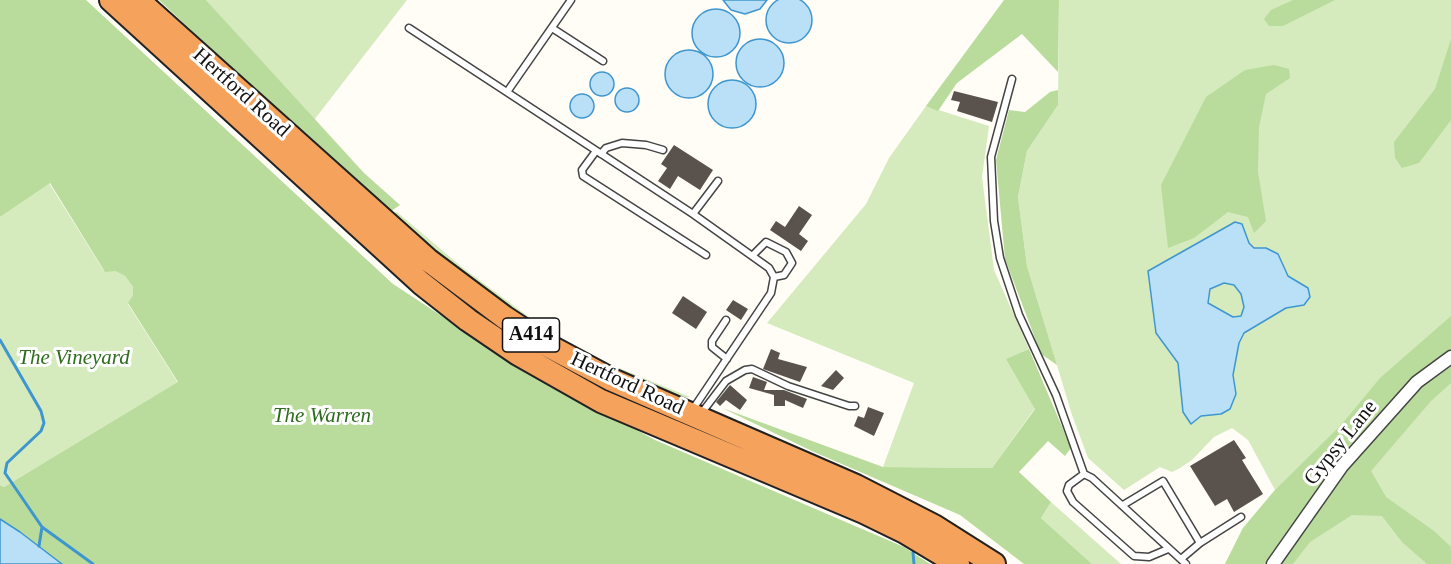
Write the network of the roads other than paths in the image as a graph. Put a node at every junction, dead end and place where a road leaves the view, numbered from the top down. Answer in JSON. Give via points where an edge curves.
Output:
{"nodes":[{"id":1,"x":111,"y":0,"type":"edge"},
{"id":2,"x":138,"y":0,"type":"edge"},
{"id":3,"x":571,"y":0,"type":"edge"},
{"id":4,"x":409,"y":28,"type":"dead end"},
{"id":5,"x":552,"y":28,"type":"junction"},
{"id":6,"x":603,"y":61,"type":"dead end"},
{"id":7,"x":1012,"y":79,"type":"dead end"},
{"id":8,"x":507,"y":92,"type":"junction"},
{"id":9,"x":663,"y":150,"type":"dead end"},
{"id":10,"x":598,"y":153,"type":"junction"},
{"id":11,"x":718,"y":180,"type":"dead end"},
{"id":12,"x":693,"y":214,"type":"junction"},
{"id":13,"x":706,"y":255,"type":"dead end"},
{"id":14,"x":753,"y":255,"type":"junction"},
{"id":15,"x":774,"y":277,"type":"junction"},
{"id":16,"x":726,"y":320,"type":"dead end"},
{"id":17,"x":1451,"y":357,"type":"edge"},
{"id":18,"x":727,"y":359,"type":"junction"},
{"id":19,"x":855,"y":406,"type":"dead end"},
{"id":20,"x":694,"y":416,"type":"junction"},
{"id":21,"x":1084,"y":474,"type":"junction"},
{"id":22,"x":1124,"y":505,"type":"junction"},
{"id":23,"x":1241,"y":517,"type":"dead end"},
{"id":24,"x":1200,"y":543,"type":"junction"},
{"id":25,"x":1168,"y":549,"type":"junction"},
{"id":26,"x":1184,"y":562,"type":"edge"},
{"id":27,"x":958,"y":564,"type":"edge"},
{"id":28,"x":994,"y":564,"type":"edge"},
{"id":29,"x":1273,"y":564,"type":"edge"}],
"edges":[{"from":1,"to":27,"type":"highway","name":"Hertford Road","number":"A414","via":[[421,283],[518,354],[601,401],[864,512]]},
{"from":2,"to":20,"type":"highway","name":"Hertford Road","number":"A414","via":[[468,292],[545,344],[612,380]]},
{"from":3,"to":5,"type":"lane"},
{"from":4,"to":8,"type":"lane"},
{"from":5,"to":6,"type":"lane"},
{"from":5,"to":8,"type":"lane"},
{"from":7,"to":21,"type":"lane","via":[[991,157],[1000,258]]},
{"from":8,"to":10,"type":"lane"},
{"from":9,"to":10,"type":"lane","via":[[622,143]]},
{"from":10,"to":12,"type":"lane"},
{"from":10,"to":13,"type":"lane","via":[[582,170],[584,176]]},
{"from":11,"to":12,"type":"lane"},
{"from":12,"to":14,"type":"lane"},
{"from":14,"to":15,"type":"lane"},
{"from":14,"to":15,"type":"lane","via":[[766,242],[786,252],[792,263],[784,275]]},
{"from":15,"to":18,"type":"lane","via":[[771,293]]},
{"from":16,"to":18,"type":"lane","via":[[712,346]]},
{"from":17,"to":29,"type":"street","name":"Gypsy Lane","via":[[1417,382],[1342,466]]},
{"from":18,"to":20,"type":"lane"},
{"from":19,"to":20,"type":"lane","via":[[797,389],[752,369],[726,381]]},
{"from":20,"to":28,"type":"highway","name":"Hertford Road","number":"A414","via":[[856,486],[934,526]]},
{"from":21,"to":22,"type":"lane"},
{"from":21,"to":25,"type":"lane","via":[[1069,485],[1068,497],[1113,538],[1139,557]]},
{"from":22,"to":24,"type":"lane","via":[[1163,481]]},
{"from":22,"to":25,"type":"lane"},
{"from":23,"to":24,"type":"lane"},
{"from":24,"to":26,"type":"lane"},
{"from":25,"to":26,"type":"lane"}]}
